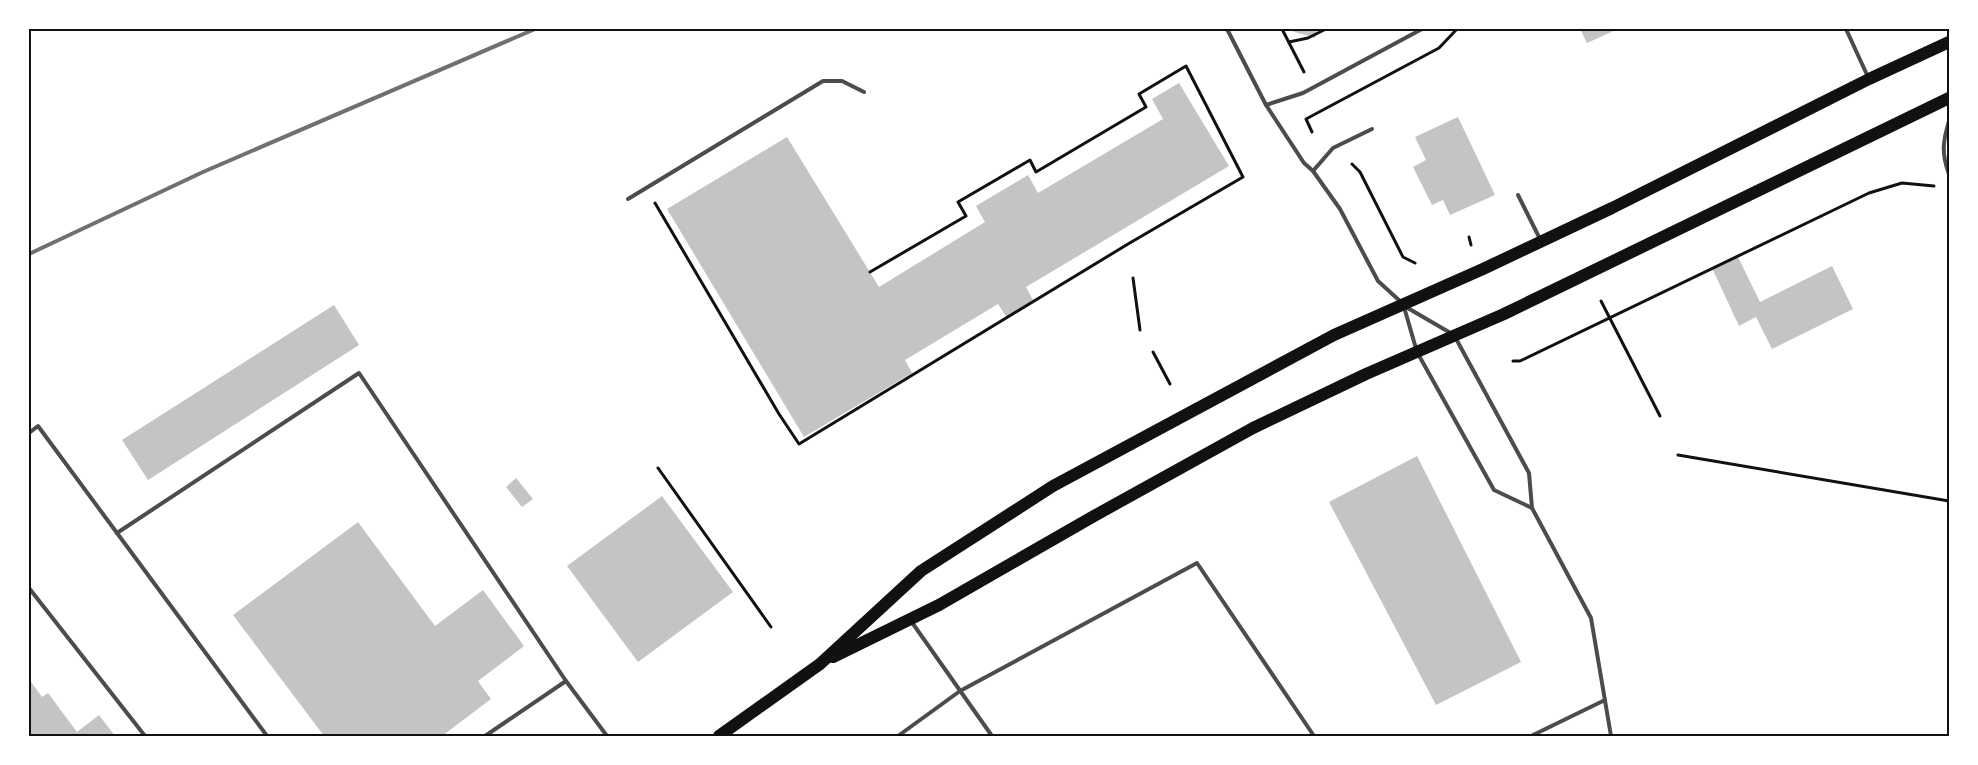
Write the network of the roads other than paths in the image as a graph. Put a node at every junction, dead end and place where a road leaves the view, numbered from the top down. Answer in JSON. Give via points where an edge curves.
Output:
{"nodes":[{"id":1,"x":1228,"y":29,"type":"edge"},
{"id":2,"x":1422,"y":29,"type":"edge"},
{"id":3,"x":1846,"y":29,"type":"edge"},
{"id":4,"x":1949,"y":42,"type":"edge"},
{"id":5,"x":1869,"y":78,"type":"junction"},
{"id":6,"x":864,"y":92,"type":"dead end"},
{"id":7,"x":1949,"y":98,"type":"edge"},
{"id":8,"x":1266,"y":105,"type":"junction"},
{"id":9,"x":1949,"y":120,"type":"edge"},
{"id":10,"x":1372,"y":129,"type":"dead end"},
{"id":11,"x":1313,"y":171,"type":"junction"},
{"id":12,"x":1949,"y":174,"type":"edge"},
{"id":13,"x":1518,"y":195,"type":"dead end"},
{"id":14,"x":628,"y":199,"type":"dead end"},
{"id":15,"x":1541,"y":241,"type":"junction"},
{"id":16,"x":1403,"y":305,"type":"junction"},
{"id":17,"x":1454,"y":336,"type":"junction"},
{"id":18,"x":1417,"y":352,"type":"junction"},
{"id":19,"x":29,"y":433,"type":"edge"},
{"id":20,"x":1532,"y":508,"type":"junction"},
{"id":21,"x":117,"y":533,"type":"junction"},
{"id":22,"x":29,"y":588,"type":"edge"},
{"id":23,"x":910,"y":619,"type":"junction"},
{"id":24,"x":820,"y":664,"type":"junction"},
{"id":25,"x":566,"y":681,"type":"junction"},
{"id":26,"x":960,"y":691,"type":"junction"},
{"id":27,"x":1605,"y":700,"type":"junction"},
{"id":28,"x":145,"y":736,"type":"edge"},
{"id":29,"x":268,"y":736,"type":"edge"},
{"id":30,"x":485,"y":736,"type":"edge"},
{"id":31,"x":607,"y":736,"type":"edge"},
{"id":32,"x":719,"y":736,"type":"edge"},
{"id":33,"x":898,"y":736,"type":"edge"},
{"id":34,"x":992,"y":736,"type":"edge"},
{"id":35,"x":1314,"y":736,"type":"edge"},
{"id":36,"x":1531,"y":736,"type":"edge"},
{"id":37,"x":1611,"y":736,"type":"edge"}],
"edges":[{"from":1,"to":8,"type":"lane"},
{"from":2,"to":8,"type":"lane","via":[[1303,93]]},
{"from":3,"to":5,"type":"lane"},
{"from":4,"to":5,"type":"main road"},
{"from":5,"to":15,"type":"main road"},
{"from":6,"to":14,"type":"lane","via":[[842,81],[823,81]]},
{"from":7,"to":17,"type":"main road"},
{"from":8,"to":11,"type":"lane","via":[[1304,163]]},
{"from":9,"to":12,"type":"lane","via":[[1943,141]]},
{"from":10,"to":11,"type":"lane","via":[[1332,148]]},
{"from":11,"to":16,"type":"lane","via":[[1340,209],[1378,281]]},
{"from":13,"to":15,"type":"lane"},
{"from":15,"to":16,"type":"main road"},
{"from":16,"to":17,"type":"lane"},
{"from":16,"to":18,"type":"lane"},
{"from":16,"to":24,"type":"main road","via":[[1334,335],[1053,486],[921,571]]},
{"from":17,"to":18,"type":"main road"},
{"from":17,"to":20,"type":"lane","via":[[1529,473]]},
{"from":18,"to":20,"type":"lane","via":[[1494,490]]},
{"from":18,"to":23,"type":"main road","via":[[1246,431]]},
{"from":19,"to":21,"type":"lane","via":[[38,426]]},
{"from":20,"to":27,"type":"lane","via":[[1591,618]]},
{"from":21,"to":25,"type":"lane","via":[[359,373]]},
{"from":21,"to":29,"type":"lane"},
{"from":22,"to":28,"type":"lane"},
{"from":23,"to":24,"type":"main road"},
{"from":23,"to":26,"type":"lane"},
{"from":24,"to":32,"type":"main road"},
{"from":25,"to":30,"type":"lane"},
{"from":25,"to":31,"type":"lane"},
{"from":26,"to":33,"type":"lane"},
{"from":26,"to":34,"type":"lane"},
{"from":26,"to":35,"type":"lane","via":[[1197,563]]},
{"from":27,"to":36,"type":"lane"},
{"from":27,"to":37,"type":"lane"}]}
